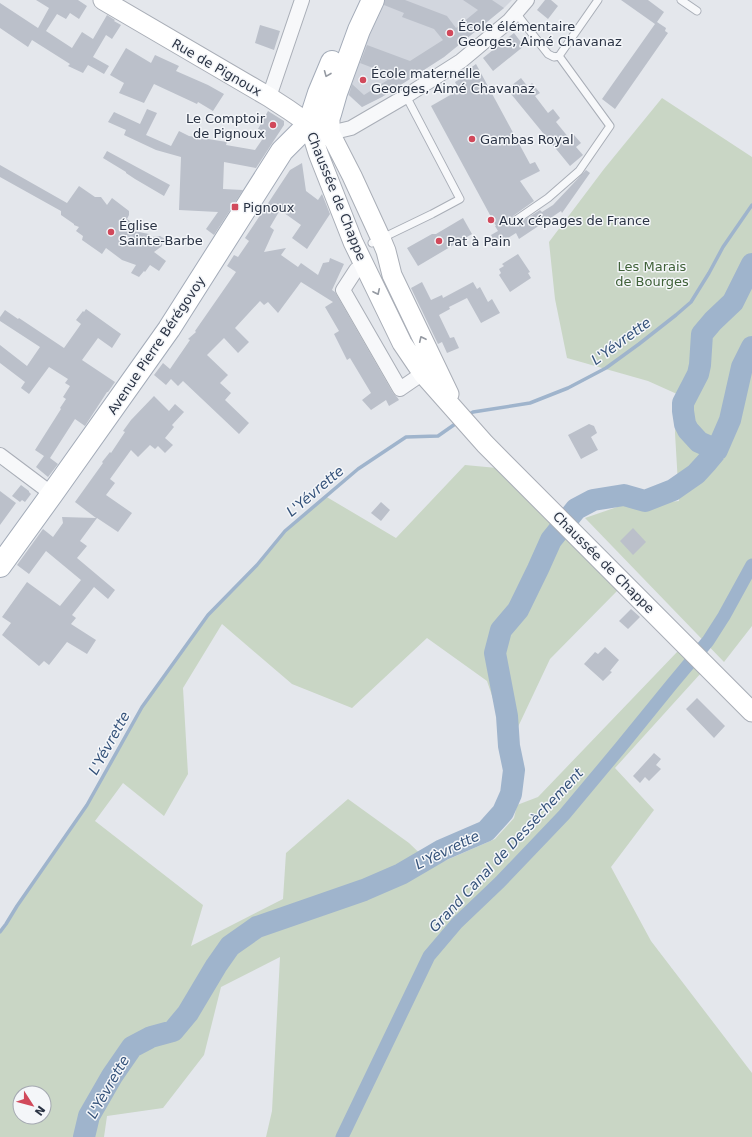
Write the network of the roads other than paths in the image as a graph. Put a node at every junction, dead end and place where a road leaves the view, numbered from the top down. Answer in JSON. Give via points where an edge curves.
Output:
{"nodes":[{"id":1,"x":103,"y":0,"type":"edge"},
{"id":2,"x":302,"y":0,"type":"edge"},
{"id":3,"x":365,"y":0,"type":"edge"},
{"id":4,"x":373,"y":0,"type":"edge"},
{"id":5,"x":527,"y":0,"type":"edge"},
{"id":6,"x":598,"y":0,"type":"edge"},
{"id":7,"x":681,"y":0,"type":"edge"},
{"id":8,"x":697,"y":11,"type":"dead end"},
{"id":9,"x":516,"y":12,"type":"junction"},
{"id":10,"x":359,"y":30,"type":"junction"},
{"id":11,"x":559,"y":56,"type":"junction"},
{"id":12,"x":406,"y":96,"type":"junction"},
{"id":13,"x":269,"y":97,"type":"junction"},
{"id":14,"x":330,"y":123,"type":"junction"},
{"id":15,"x":309,"y":124,"type":"junction"},
{"id":16,"x":516,"y":220,"type":"dead end"},
{"id":17,"x":376,"y":241,"type":"junction"},
{"id":18,"x":365,"y":266,"type":"junction"},
{"id":19,"x":429,"y":371,"type":"junction"},
{"id":20,"x":0,"y":455,"type":"edge"},
{"id":21,"x":52,"y":494,"type":"junction"},
{"id":22,"x":0,"y":566,"type":"edge"},
{"id":23,"x":752,"y":712,"type":"edge"}],
"edges":[{"from":1,"to":13,"type":"main road","name":"Rue de Pignoux"},
{"from":2,"to":13,"type":"street"},
{"from":3,"to":10,"type":"main road"},
{"from":3,"to":15,"type":"main road","one_way":true,"via":[[342,38]]},
{"from":4,"to":10,"type":"main road"},
{"from":5,"to":9,"type":"street"},
{"from":6,"to":11,"type":"lane"},
{"from":7,"to":8,"type":"lane"},
{"from":9,"to":11,"type":"lane","via":[[548,54]]},
{"from":9,"to":12,"type":"street","via":[[509,21],[461,61]]},
{"from":10,"to":14,"type":"main road","via":[[336,93]]},
{"from":11,"to":16,"type":"lane","via":[[610,126],[579,171],[548,198]]},
{"from":12,"to":14,"type":"street","via":[[351,128]]},
{"from":12,"to":17,"type":"lane","via":[[460,199]]},
{"from":13,"to":15,"type":"main road","name":"Rue de Pignoux"},
{"from":14,"to":15,"type":"main road"},
{"from":14,"to":17,"type":"main road","name":"Chaussée de Chappe"},
{"from":15,"to":17,"type":"main road","name":"Chaussée de Chappe","via":[[329,151]]},
{"from":15,"to":18,"type":"main road","name":"Chaussée de Chappe","via":[[318,153]]},
{"from":15,"to":21,"type":"main road","name":"Avenue Pierre Bérégovoy","via":[[282,151],[199,283]]},
{"from":19,"to":17,"type":"main road","name":"Chaussée de Chappe","one_way":true,"via":[[392,274],[377,255]]},
{"from":18,"to":19,"type":"main road","name":"Chaussée de Chappe","one_way":true,"via":[[402,343]]},
{"from":18,"to":19,"type":"street","via":[[356,270],[343,290],[400,389]]},
{"from":19,"to":23,"type":"main road","name":"Chaussée de Chappe","via":[[472,430]]},
{"from":20,"to":21,"type":"street"},
{"from":21,"to":22,"type":"main road","name":"Avenue Pierre Bérégovoy"}]}
